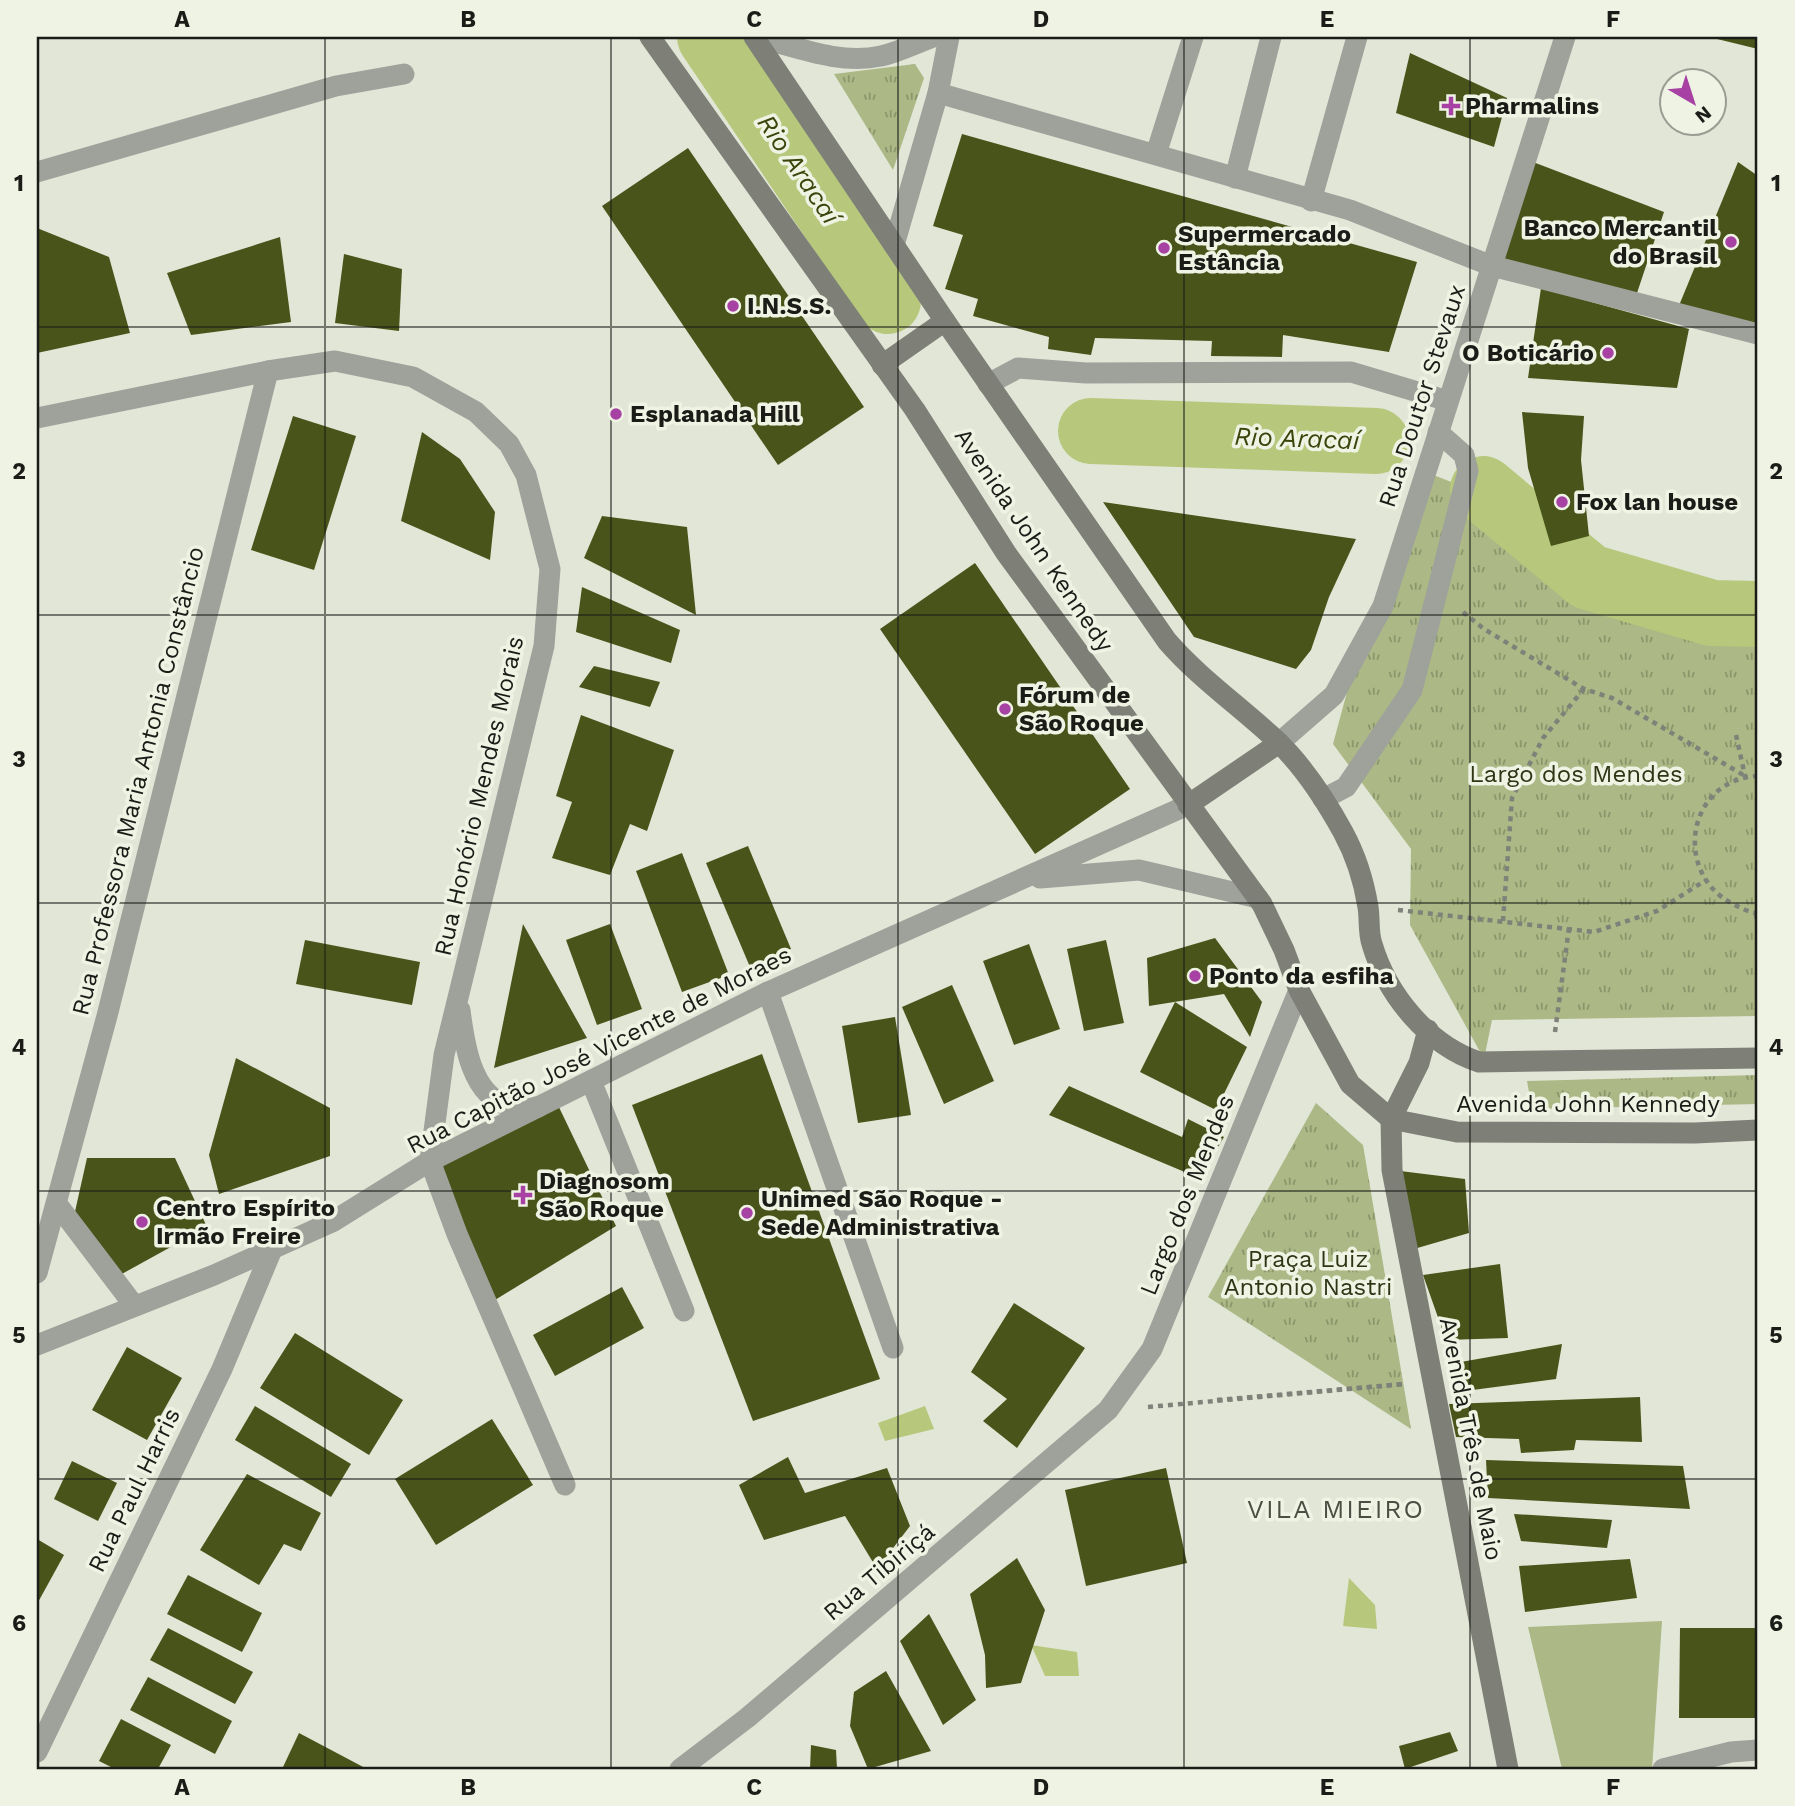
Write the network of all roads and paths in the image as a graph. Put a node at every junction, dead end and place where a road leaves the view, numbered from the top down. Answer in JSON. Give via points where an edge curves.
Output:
{"nodes":[{"id":1,"x":650,"y":37,"type":"edge"},
{"id":2,"x":755,"y":37,"type":"edge"},
{"id":3,"x":933,"y":37,"type":"edge"},
{"id":4,"x":948,"y":37,"type":"edge"},
{"id":5,"x":1193,"y":37,"type":"edge"},
{"id":6,"x":1271,"y":37,"type":"edge"},
{"id":7,"x":1357,"y":37,"type":"edge"},
{"id":8,"x":1566,"y":37,"type":"edge"},
{"id":9,"x":404,"y":74,"type":"dead end"},
{"id":10,"x":938,"y":93,"type":"junction"},
{"id":11,"x":1156,"y":154,"type":"junction"},
{"id":12,"x":37,"y":172,"type":"edge"},
{"id":13,"x":1235,"y":178,"type":"junction"},
{"id":14,"x":1311,"y":201,"type":"junction"},
{"id":15,"x":894,"y":245,"type":"junction"},
{"id":16,"x":1492,"y":265,"type":"junction"},
{"id":17,"x":945,"y":321,"type":"junction"},
{"id":18,"x":1758,"y":334,"type":"edge"},
{"id":19,"x":882,"y":365,"type":"junction"},
{"id":20,"x":268,"y":371,"type":"junction"},
{"id":21,"x":988,"y":384,"type":"junction"},
{"id":22,"x":1448,"y":401,"type":"junction"},
{"id":23,"x":37,"y":418,"type":"edge"},
{"id":24,"x":1438,"y":432,"type":"junction"},
{"id":25,"x":1484,"y":628,"type":"dead end"},
{"id":26,"x":1584,"y":689,"type":"junction"},
{"id":27,"x":1736,"y":735,"type":"dead end"},
{"id":28,"x":1279,"y":743,"type":"junction"},
{"id":29,"x":1745,"y":776,"type":"junction"},
{"id":30,"x":1758,"y":776,"type":"edge"},
{"id":31,"x":1323,"y":799,"type":"junction"},
{"id":32,"x":1188,"y":805,"type":"junction"},
{"id":33,"x":1024,"y":879,"type":"junction"},
{"id":34,"x":1706,"y":880,"type":"junction"},
{"id":35,"x":1258,"y":898,"type":"junction"},
{"id":36,"x":1368,"y":906,"type":"junction"},
{"id":37,"x":1757,"y":913,"type":"edge"},
{"id":38,"x":1503,"y":921,"type":"junction"},
{"id":39,"x":1569,"y":928,"type":"junction"},
{"id":40,"x":1758,"y":930,"type":"edge"},
{"id":41,"x":1299,"y":990,"type":"junction"},
{"id":42,"x":768,"y":992,"type":"junction"},
{"id":43,"x":458,"y":1000,"type":"junction"},
{"id":44,"x":1428,"y":1030,"type":"junction"},
{"id":45,"x":1758,"y":1058,"type":"edge"},
{"id":46,"x":1551,"y":1062,"type":"junction"},
{"id":47,"x":591,"y":1081,"type":"junction"},
{"id":48,"x":540,"y":1107,"type":"junction"},
{"id":49,"x":1391,"y":1119,"type":"junction"},
{"id":50,"x":1758,"y":1130,"type":"edge"},
{"id":51,"x":430,"y":1161,"type":"junction"},
{"id":52,"x":57,"y":1204,"type":"junction"},
{"id":53,"x":273,"y":1247,"type":"junction"},
{"id":54,"x":37,"y":1273,"type":"edge"},
{"id":55,"x":134,"y":1304,"type":"junction"},
{"id":56,"x":684,"y":1311,"type":"dead end"},
{"id":57,"x":37,"y":1345,"type":"edge"},
{"id":58,"x":893,"y":1348,"type":"dead end"},
{"id":59,"x":1426,"y":1382,"type":"junction"},
{"id":60,"x":1217,"y":1401,"type":"dead end"},
{"id":61,"x":1108,"y":1410,"type":"junction"},
{"id":62,"x":565,"y":1485,"type":"dead end"},
{"id":63,"x":1758,"y":1750,"type":"edge"},
{"id":64,"x":37,"y":1752,"type":"edge"},
{"id":65,"x":680,"y":1769,"type":"edge"},
{"id":66,"x":1508,"y":1769,"type":"edge"},
{"id":67,"x":1664,"y":1769,"type":"edge"}],
"edges":[{"from":1,"to":19,"type":"main road","name":"Avenida John Kennedy"},
{"from":2,"to":3,"type":"street","via":[[857,59]]},
{"from":2,"to":15,"type":"main road","name":"Avenida John Kennedy"},
{"from":4,"to":10,"type":"street"},
{"from":5,"to":11,"type":"street"},
{"from":6,"to":13,"type":"street"},
{"from":7,"to":14,"type":"street"},
{"from":8,"to":16,"type":"street","name":"Rua Doutor Stevaux"},
{"from":9,"to":12,"type":"street","via":[[336,86]]},
{"from":10,"to":11,"type":"street"},
{"from":10,"to":15,"type":"street"},
{"from":11,"to":13,"type":"street"},
{"from":13,"to":14,"type":"street"},
{"from":14,"to":16,"type":"street","via":[[1350,210]]},
{"from":15,"to":17,"type":"main road","name":"Avenida John Kennedy"},
{"from":16,"to":18,"type":"street"},
{"from":16,"to":22,"type":"street","name":"Rua Doutor Stevaux"},
{"from":17,"to":19,"type":"main road"},
{"from":17,"to":21,"type":"main road","name":"Avenida John Kennedy"},
{"from":19,"to":32,"type":"main road","name":"Avenida John Kennedy","via":[[1006,553]]},
{"from":20,"to":23,"type":"street","name":"Rua Honório Mendes Morais"},
{"from":20,"to":43,"type":"street","name":"Rua Honório Mendes Morais","via":[[335,361],[413,377],[476,412],[509,444],[526,475],[550,569],[544,646]]},
{"from":20,"to":52,"type":"street","name":"Rua Professora Maria Antonia Constâncio"},
{"from":21,"to":22,"type":"street","via":[[1018,368],[1086,373],[1351,372]]},
{"from":21,"to":28,"type":"main road","name":"Avenida John Kennedy","via":[[1167,641]]},
{"from":22,"to":24,"type":"street","name":"Rua Doutor Stevaux"},
{"from":24,"to":28,"type":"street","name":"Rua Doutor Stevaux","via":[[1383,606],[1334,695]]},
{"from":24,"to":31,"type":"street","via":[[1464,455],[1468,471],[1412,690],[1346,787]]},
{"from":25,"to":26,"type":"path"},
{"from":26,"to":29,"type":"path","via":[[1612,698]]},
{"from":26,"to":38,"type":"path","via":[[1543,738],[1512,798]]},
{"from":27,"to":29,"type":"path"},
{"from":28,"to":31,"type":"main road","name":"Avenida John Kennedy"},
{"from":28,"to":32,"type":"main road"},
{"from":29,"to":30,"type":"path"},
{"from":29,"to":34,"type":"path","via":[[1721,787],[1708,800],[1699,820],[1694,857]]},
{"from":31,"to":36,"type":"main road","name":"Avenida John Kennedy","via":[[1356,862]]},
{"from":32,"to":33,"type":"street","name":"Rua Capitão José Vicente de Moraes"},
{"from":32,"to":35,"type":"main road","name":"Avenida John Kennedy"},
{"from":33,"to":35,"type":"street","via":[[1139,870]]},
{"from":33,"to":42,"type":"street","name":"Rua Capitão José Vicente de Moraes"},
{"from":34,"to":37,"type":"path","via":[[1722,898]]},
{"from":34,"to":39,"type":"path","via":[[1657,911],[1594,932]]},
{"from":35,"to":41,"type":"main road","name":"Avenida John Kennedy"},
{"from":36,"to":38,"type":"path"},
{"from":36,"to":44,"type":"main road","name":"Avenida John Kennedy","via":[[1371,942],[1396,1000]]},
{"from":37,"to":40,"type":"path"},
{"from":38,"to":39,"type":"path"},
{"from":39,"to":46,"type":"path"},
{"from":41,"to":49,"type":"main road","name":"Avenida John Kennedy","via":[[1350,1084]]},
{"from":41,"to":61,"type":"street","name":"Largo dos Mendes","via":[[1152,1349]]},
{"from":42,"to":47,"type":"street","name":"Rua Capitão José Vicente de Moraes"},
{"from":42,"to":58,"type":"street"},
{"from":43,"to":48,"type":"street","via":[[468,1058],[486,1091],[509,1106]]},
{"from":43,"to":51,"type":"street","name":"Rua Honório Mendes Morais","via":[[444,1055]]},
{"from":44,"to":46,"type":"main road","name":"Avenida John Kennedy","via":[[1479,1062]]},
{"from":44,"to":49,"type":"main road","via":[[1419,1063]]},
{"from":45,"to":46,"type":"main road","name":"Avenida John Kennedy"},
{"from":47,"to":48,"type":"street","name":"Rua Capitão José Vicente de Moraes"},
{"from":47,"to":56,"type":"street"},
{"from":48,"to":51,"type":"street","name":"Rua Capitão José Vicente de Moraes"},
{"from":49,"to":50,"type":"main road","name":"Avenida John Kennedy","via":[[1457,1132]]},
{"from":49,"to":59,"type":"main road","name":"Avenida Três de Maio","via":[[1392,1170]]},
{"from":51,"to":53,"type":"street","name":"Rua Capitão José Vicente de Moraes","via":[[332,1222]]},
{"from":51,"to":62,"type":"street"},
{"from":52,"to":54,"type":"street","name":"Rua Professora Maria Antonia Constâncio"},
{"from":52,"to":55,"type":"street"},
{"from":53,"to":55,"type":"street","name":"Rua Capitão José Vicente de Moraes","via":[[214,1275]]},
{"from":53,"to":64,"type":"street","name":"Rua Paul Harris","via":[[222,1369]]},
{"from":55,"to":57,"type":"street","name":"Rua Capitão José Vicente de Moraes"},
{"from":59,"to":60,"type":"path"},
{"from":59,"to":61,"type":"path"},
{"from":59,"to":66,"type":"main road","name":"Avenida Três de Maio"},
{"from":61,"to":65,"type":"street","name":"Rua Tibiriçá","via":[[747,1718]]},
{"from":63,"to":67,"type":"street"}]}
